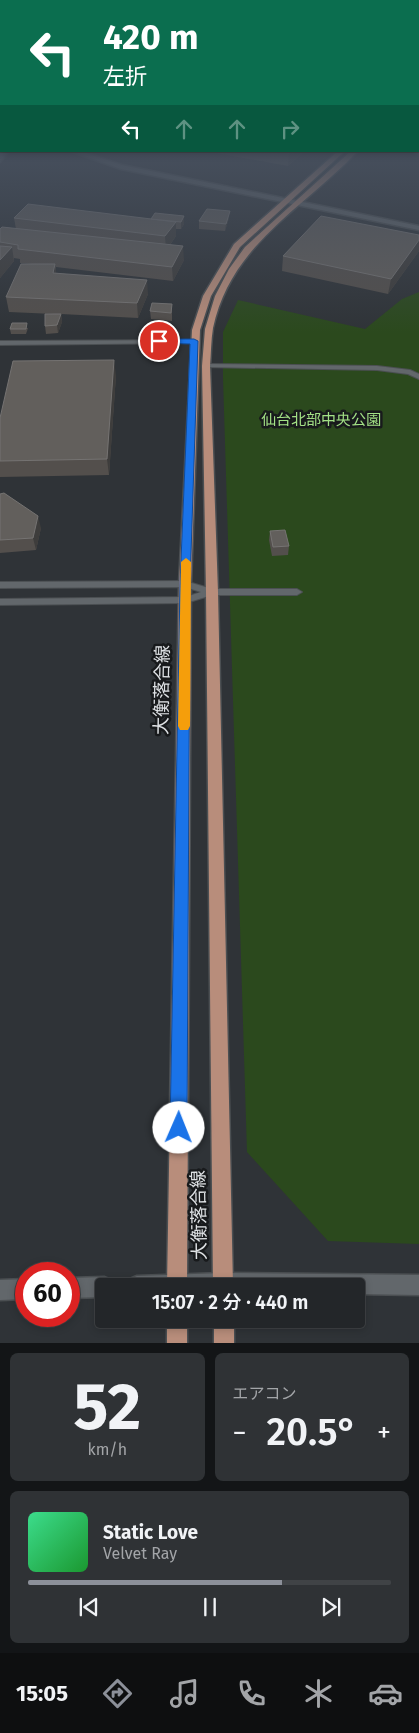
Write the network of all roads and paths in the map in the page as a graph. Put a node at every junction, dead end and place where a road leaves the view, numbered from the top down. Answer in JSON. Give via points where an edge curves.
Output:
{"nodes":[{"id":1,"x":286,"y":208,"type":"edge"},
{"id":2,"x":288,"y":208,"type":"edge"},
{"id":3,"x":316,"y":208,"type":"edge"},
{"id":4,"x":419,"y":228,"type":"edge"},
{"id":5,"x":194,"y":341,"type":"junction"},
{"id":6,"x":0,"y":343,"type":"edge"},
{"id":7,"x":206,"y":366,"type":"junction"},
{"id":8,"x":419,"y":377,"type":"edge"},
{"id":9,"x":185,"y":584,"type":"junction"},
{"id":10,"x":0,"y":585,"type":"edge"},
{"id":11,"x":212,"y":592,"type":"junction"},
{"id":12,"x":297,"y":592,"type":"dead end"},
{"id":13,"x":186,"y":600,"type":"junction"},
{"id":14,"x":0,"y":602,"type":"edge"},
{"id":15,"x":177,"y":1278,"type":"edge"},
{"id":16,"x":223,"y":1278,"type":"edge"},
{"id":17,"x":365,"y":1285,"type":"edge"},
{"id":18,"x":419,"y":1285,"type":"edge"},
{"id":19,"x":95,"y":1287,"type":"edge"},
{"id":20,"x":80,"y":1288,"type":"edge"},
{"id":21,"x":15,"y":1289,"type":"edge"},
{"id":22,"x":0,"y":1290,"type":"edge"},
{"id":23,"x":177,"y":1328,"type":"edge"},
{"id":24,"x":224,"y":1328,"type":"edge"},
{"id":25,"x":177,"y":1343,"type":"edge"},
{"id":26,"x":224,"y":1343,"type":"edge"}],
"edges":[{"from":1,"to":5,"type":"main road","name":"大衡落合線","via":[[237,246],[207,296]]},
{"from":2,"to":7,"type":"main road","name":"大衡落合線","via":[[248,249],[219,296],[209,329]]},
{"from":3,"to":4,"type":"street"},
{"from":5,"to":6,"type":"lane"},
{"from":5,"to":9,"type":"main road","name":"大衡落合線"},
{"from":7,"to":8,"type":"lane","via":[[392,368]]},
{"from":7,"to":11,"type":"main road","name":"大衡落合線"},
{"from":9,"to":10,"type":"lane"},
{"from":9,"to":11,"type":"lane"},
{"from":9,"to":13,"type":"main road","name":"大衡落合線"},
{"from":11,"to":12,"type":"lane"},
{"from":11,"to":13,"type":"lane"},
{"from":11,"to":16,"type":"main road","name":"大衡落合線"},
{"from":13,"to":14,"type":"lane"},
{"from":13,"to":15,"type":"main road","name":"大衡落合線"},
{"from":17,"to":18,"type":"street"},
{"from":19,"to":20,"type":"street"},
{"from":21,"to":22,"type":"street"},
{"from":23,"to":25,"type":"main road"},
{"from":24,"to":26,"type":"main road"}]}
